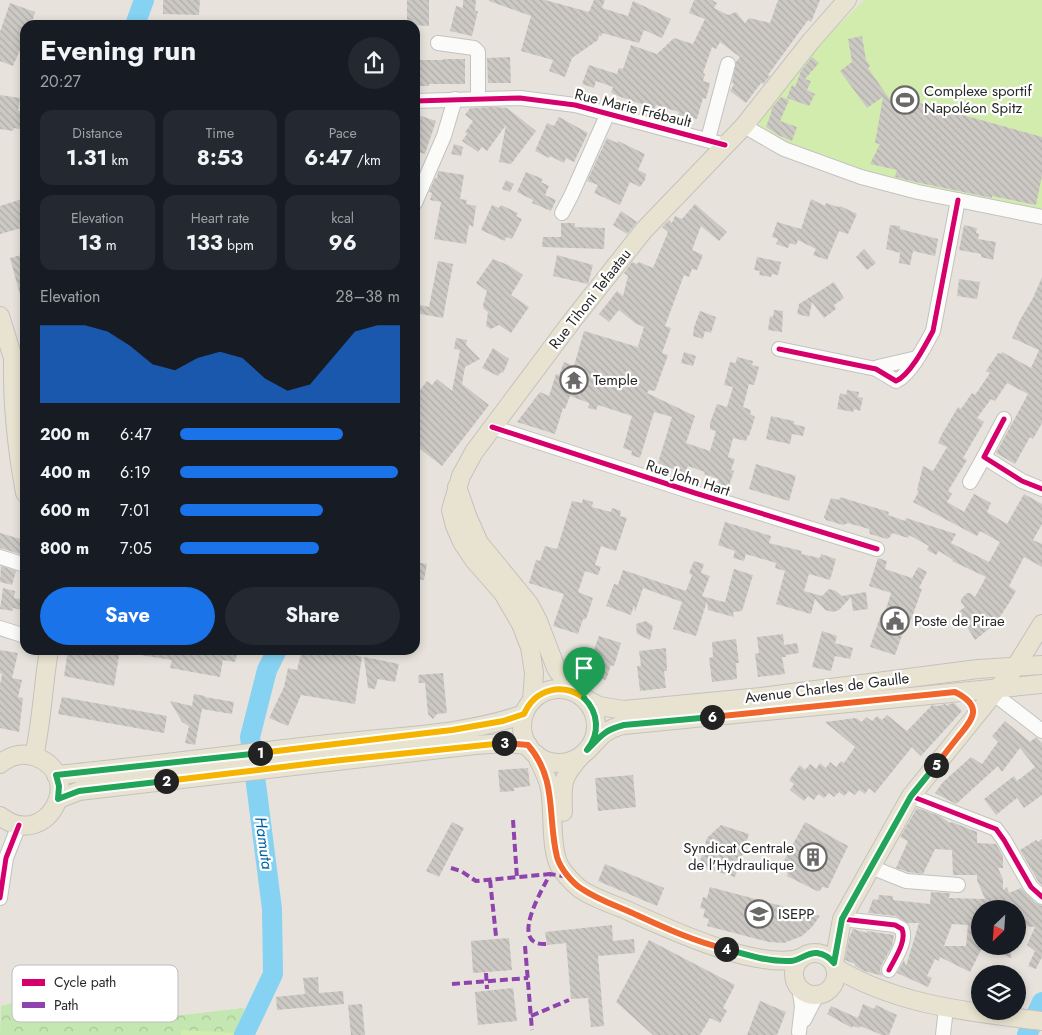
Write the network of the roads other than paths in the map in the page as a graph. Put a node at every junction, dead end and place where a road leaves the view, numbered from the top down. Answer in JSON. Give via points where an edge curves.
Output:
{"nodes":[{"id":1,"x":847,"y":0,"type":"edge"},
{"id":2,"x":438,"y":43,"type":"dead end"},
{"id":3,"x":728,"y":64,"type":"dead end"},
{"id":4,"x":455,"y":99,"type":"junction"},
{"id":5,"x":478,"y":99,"type":"junction"},
{"id":6,"x":420,"y":102,"type":"edge"},
{"id":7,"x":608,"y":113,"type":"junction"},
{"id":8,"x":744,"y":126,"type":"junction"},
{"id":9,"x":708,"y":139,"type":"junction"},
{"id":10,"x":725,"y":145,"type":"junction"},
{"id":11,"x":420,"y":191,"type":"edge"},
{"id":12,"x":958,"y":200,"type":"junction"},
{"id":13,"x":562,"y":213,"type":"dead end"},
{"id":14,"x":1042,"y":217,"type":"edge"},
{"id":15,"x":0,"y":316,"type":"edge"},
{"id":16,"x":779,"y":349,"type":"dead end"},
{"id":17,"x":13,"y":359,"type":"junction"},
{"id":18,"x":20,"y":380,"type":"edge"},
{"id":19,"x":1004,"y":419,"type":"dead end"},
{"id":20,"x":20,"y":427,"type":"edge"},
{"id":21,"x":492,"y":427,"type":"junction"},
{"id":22,"x":984,"y":457,"type":"junction"},
{"id":23,"x":970,"y":482,"type":"dead end"},
{"id":24,"x":457,"y":487,"type":"junction"},
{"id":25,"x":1042,"y":490,"type":"edge"},
{"id":26,"x":877,"y":549,"type":"dead end"},
{"id":27,"x":0,"y":557,"type":"edge"},
{"id":28,"x":20,"y":563,"type":"edge"},
{"id":29,"x":1042,"y":624,"type":"edge"},
{"id":30,"x":0,"y":628,"type":"edge"},
{"id":31,"x":20,"y":634,"type":"edge"},
{"id":32,"x":47,"y":655,"type":"edge"},
{"id":33,"x":1042,"y":665,"type":"edge"},
{"id":34,"x":1016,"y":666,"type":"junction"},
{"id":35,"x":1042,"y":684,"type":"edge"},
{"id":36,"x":997,"y":691,"type":"junction"},
{"id":37,"x":955,"y":692,"type":"junction"},
{"id":38,"x":578,"y":695,"type":"junction"},
{"id":39,"x":528,"y":707,"type":"junction"},
{"id":40,"x":973,"y":720,"type":"junction"},
{"id":41,"x":1042,"y":731,"type":"edge"},
{"id":42,"x":532,"y":750,"type":"junction"},
{"id":43,"x":584,"y":754,"type":"junction"},
{"id":44,"x":34,"y":756,"type":"junction"},
{"id":45,"x":271,"y":760,"type":"junction"},
{"id":46,"x":244,"y":763,"type":"junction"},
{"id":47,"x":0,"y":764,"type":"edge"},
{"id":48,"x":56,"y":775,"type":"junction"},
{"id":49,"x":911,"y":796,"type":"junction"},
{"id":50,"x":58,"y":799,"type":"junction"},
{"id":51,"x":0,"y":816,"type":"edge"},
{"id":52,"x":19,"y":825,"type":"junction"},
{"id":53,"x":871,"y":867,"type":"junction"},
{"id":54,"x":569,"y":877,"type":"junction"},
{"id":55,"x":958,"y":885,"type":"dead end"},
{"id":56,"x":1042,"y":897,"type":"edge"},
{"id":57,"x":0,"y":898,"type":"edge"},
{"id":58,"x":841,"y":922,"type":"junction"},
{"id":59,"x":804,"y":956,"type":"junction"},
{"id":60,"x":759,"y":958,"type":"junction"},
{"id":61,"x":835,"y":966,"type":"junction"},
{"id":62,"x":889,"y":970,"type":"dead end"},
{"id":63,"x":797,"y":984,"type":"junction"},
{"id":64,"x":873,"y":988,"type":"junction"},
{"id":65,"x":823,"y":992,"type":"junction"},
{"id":66,"x":946,"y":1008,"type":"junction"},
{"id":67,"x":1042,"y":1021,"type":"edge"},
{"id":68,"x":798,"y":1033,"type":"edge"},
{"id":69,"x":943,"y":1035,"type":"edge"}],
"edges":[{"from":1,"to":8,"type":"main road","name":"Rue Tihoni Tefaatau"},
{"from":2,"to":5,"type":"street","via":[[474,48],[478,52]]},
{"from":3,"to":9,"type":"street"},
{"from":4,"to":5,"type":"street","name":"Rue Marie Frébault"},
{"from":4,"to":6,"type":"street","name":"Rue Marie Frébault"},
{"from":4,"to":11,"type":"street","via":[[444,136]]},
{"from":5,"to":7,"type":"street","name":"Rue Marie Frébault","via":[[520,98]]},
{"from":7,"to":9,"type":"street","name":"Rue Marie Frébault"},
{"from":7,"to":13,"type":"street"},
{"from":8,"to":10,"type":"main road","name":"Rue Tihoni Tefaatau"},
{"from":8,"to":12,"type":"street","via":[[784,150],[861,177]]},
{"from":9,"to":10,"type":"street","name":"Rue Marie Frébault"},
{"from":10,"to":21,"type":"main road","name":"Rue Tihoni Tefaatau","via":[[644,230]]},
{"from":12,"to":14,"type":"street"},
{"from":12,"to":16,"type":"street","via":[[933,331],[902,378],[896,381],[876,369]]},
{"from":15,"to":17,"type":"main road"},
{"from":17,"to":18,"type":"main road"},
{"from":17,"to":20,"type":"main road","via":[[12,381]]},
{"from":19,"to":22,"type":"street"},
{"from":21,"to":24,"type":"main road","name":"Rue Tihoni Tefaatau","via":[[474,452]]},
{"from":21,"to":26,"type":"street","name":"Rue John Hart"},
{"from":22,"to":23,"type":"street"},
{"from":22,"to":25,"type":"street"},
{"from":24,"to":38,"type":"main road","via":[[479,543],[529,604],[556,668]]},
{"from":24,"to":39,"type":"main road","name":"Rue Tihoni Tefaatau","via":[[451,510],[462,542],[503,593],[530,647],[534,673]]},
{"from":27,"to":28,"type":"street"},
{"from":29,"to":34,"type":"main road"},
{"from":30,"to":31,"type":"street"},
{"from":32,"to":44,"type":"main road"},
{"from":33,"to":34,"type":"main road","name":"Avenue Charles de Gaulle"},
{"from":34,"to":36,"type":"main road"},
{"from":34,"to":38,"type":"main road","name":"Avenue Charles de Gaulle","via":[[624,710],[599,706]]},
{"from":35,"to":36,"type":"main road","name":"Avenue Charles de Gaulle"},
{"from":36,"to":37,"type":"main road","name":"Avenue Charles de Gaulle"},
{"from":36,"to":40,"type":"main road"},
{"from":36,"to":41,"type":"street"},
{"from":37,"to":40,"type":"main road","via":[[969,702]]},
{"from":37,"to":43,"type":"main road","name":"Avenue Charles de Gaulle","via":[[624,725],[605,732]]},
{"from":38,"to":39,"type":"main road","via":[[562,689],[551,690],[540,694]]},
{"from":38,"to":43,"type":"main road","via":[[593,710],[596,724],[595,738]]},
{"from":39,"to":42,"type":"main road","via":[[522,726]]},
{"from":39,"to":45,"type":"main road","via":[[503,721]]},
{"from":40,"to":49,"type":"main road"},
{"from":42,"to":43,"type":"main road","via":[[542,759],[557,763]]},
{"from":42,"to":45,"type":"main road","via":[[506,743]]},
{"from":42,"to":54,"type":"main road","via":[[547,776],[557,857]]},
{"from":43,"to":54,"type":"main road","via":[[564,777],[562,788]]},
{"from":44,"to":47,"type":"main road","via":[[17,755]]},
{"from":44,"to":48,"type":"main road","via":[[49,765]]},
{"from":45,"to":46,"type":"main road"},
{"from":46,"to":48,"type":"main road"},
{"from":46,"to":50,"type":"main road","via":[[79,791]]},
{"from":48,"to":50,"type":"main road"},
{"from":49,"to":53,"type":"main road"},
{"from":49,"to":56,"type":"street","via":[[996,829],[1031,887]]},
{"from":50,"to":52,"type":"main road","via":[[46,818],[33,824]]},
{"from":51,"to":52,"type":"main road"},
{"from":52,"to":57,"type":"street","via":[[6,858]]},
{"from":53,"to":55,"type":"street","via":[[906,881]]},
{"from":53,"to":58,"type":"main road"},
{"from":54,"to":60,"type":"main road","via":[[580,889],[675,933]]},
{"from":58,"to":59,"type":"main road","via":[[827,941]]},
{"from":58,"to":61,"type":"main road"},
{"from":58,"to":62,"type":"street","via":[[895,925],[904,931]]},
{"from":59,"to":60,"type":"main road","via":[[788,961]]},
{"from":59,"to":61,"type":"main road","via":[[823,954]]},
{"from":59,"to":63,"type":"main road","via":[[796,965]]},
{"from":60,"to":63,"type":"main road","via":[[780,969]]},
{"from":61,"to":64,"type":"main road"},
{"from":61,"to":65,"type":"main road","via":[[836,980]]},
{"from":63,"to":65,"type":"main road","via":[[807,993]]},
{"from":63,"to":68,"type":"street","via":[[802,1006]]},
{"from":64,"to":65,"type":"main road"},
{"from":64,"to":66,"type":"main road"},
{"from":65,"to":68,"type":"street"},
{"from":66,"to":67,"type":"main road"},
{"from":66,"to":69,"type":"street"}]}
